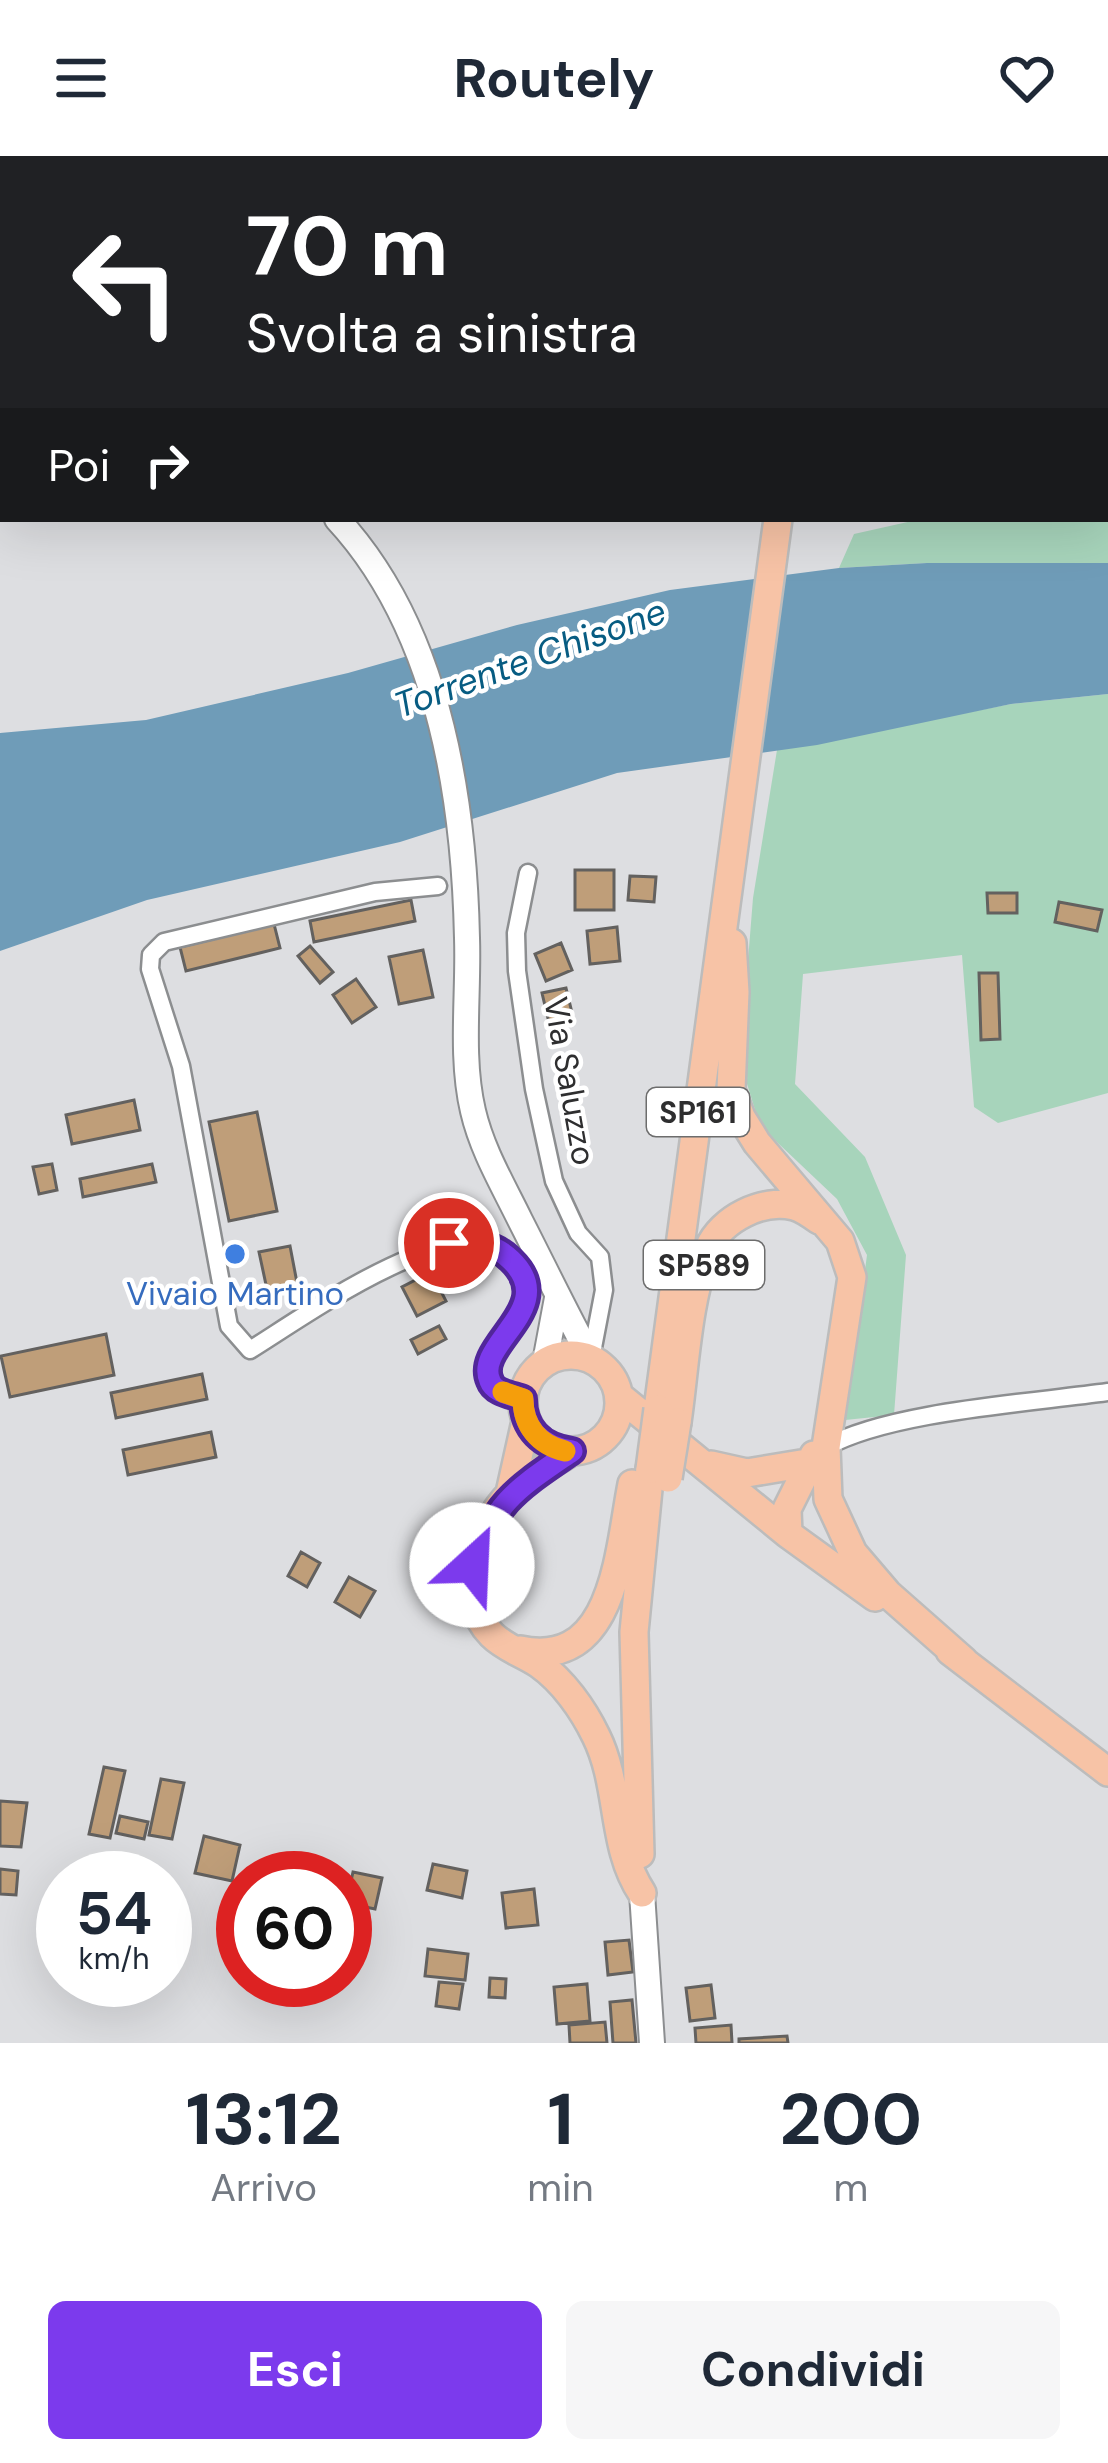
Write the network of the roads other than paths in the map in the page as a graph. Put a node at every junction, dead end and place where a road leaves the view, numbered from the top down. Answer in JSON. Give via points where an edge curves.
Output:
{"nodes":[{"id":1,"x":339,"y":522,"type":"edge"},
{"id":2,"x":778,"y":522,"type":"edge"},
{"id":3,"x":528,"y":873,"type":"dead end"},
{"id":4,"x":729,"y":882,"type":"junction"},
{"id":5,"x":438,"y":886,"type":"dead end"},
{"id":6,"x":829,"y":1225,"type":"junction"},
{"id":7,"x":557,"y":1298,"type":"junction"},
{"id":8,"x":591,"y":1359,"type":"junction"},
{"id":9,"x":545,"y":1363,"type":"junction"},
{"id":10,"x":1108,"y":1392,"type":"edge"},
{"id":11,"x":525,"y":1410,"type":"junction"},
{"id":12,"x":653,"y":1413,"type":"junction"},
{"id":13,"x":602,"y":1440,"type":"junction"},
{"id":14,"x":572,"y":1451,"type":"junction"},
{"id":15,"x":817,"y":1455,"type":"junction"},
{"id":16,"x":708,"y":1464,"type":"junction"},
{"id":17,"x":651,"y":1470,"type":"junction"},
{"id":18,"x":510,"y":1493,"type":"junction"},
{"id":19,"x":828,"y":1498,"type":"junction"},
{"id":20,"x":788,"y":1534,"type":"junction"},
{"id":21,"x":510,"y":1648,"type":"junction"},
{"id":22,"x":964,"y":1661,"type":"junction"},
{"id":23,"x":1108,"y":1772,"type":"edge"},
{"id":24,"x":642,"y":1893,"type":"junction"},
{"id":25,"x":652,"y":2043,"type":"edge"}],
"edges":[{"from":1,"to":7,"type":"main road","via":[[402,615],[436,710],[465,869],[472,1108]]},
{"from":2,"to":4,"type":"main road","number":"SP161"},
{"from":3,"to":8,"type":"street","name":"Via Saluzzo","via":[[517,971],[554,1181],[578,1233],[600,1258],[604,1290]]},
{"from":4,"to":6,"type":"main road","via":[[731,1090],[758,1143]]},
{"from":4,"to":12,"type":"main road","number":"SP161"},
{"from":5,"to":11,"type":"street","via":[[375,892],[164,942],[150,969],[181,1066],[229,1326],[250,1350],[409,1258],[471,1240],[499,1249],[526,1288],[525,1304],[488,1366],[490,1382]]},
{"from":6,"to":12,"type":"main road","number":"SP589","via":[[795,1206],[770,1205],[746,1212],[710,1244]]},
{"from":6,"to":15,"type":"main road","via":[[852,1277]]},
{"from":7,"to":8,"type":"main road"},
{"from":7,"to":9,"type":"main road"},
{"from":8,"to":9,"type":"main road","via":[[576,1354]]},
{"from":8,"to":12,"type":"main road"},
{"from":9,"to":11,"type":"main road","via":[[526,1384]]},
{"from":10,"to":15,"type":"street","via":[[896,1423]]},
{"from":11,"to":14,"type":"main road","via":[[544,1443]]},
{"from":11,"to":18,"type":"main road"},
{"from":12,"to":13,"type":"main road"},
{"from":12,"to":13,"type":"main road","number":"SP589"},
{"from":12,"to":16,"type":"main road"},
{"from":12,"to":17,"type":"main road","number":"SP161","bridge":true},
{"from":13,"to":14,"type":"main road"},
{"from":14,"to":18,"type":"main road"},
{"from":15,"to":16,"type":"main road","via":[[747,1474]]},
{"from":15,"to":19,"type":"main road"},
{"from":15,"to":20,"type":"main road","via":[[787,1509]]},
{"from":16,"to":20,"type":"main road"},
{"from":17,"to":21,"type":"main road","via":[[595,1627],[569,1648]]},
{"from":17,"to":24,"type":"main road","number":"SP161","via":[[634,1633]]},
{"from":18,"to":21,"type":"main road","via":[[472,1565],[475,1605],[490,1633]]},
{"from":19,"to":20,"type":"main road","via":[[819,1515]]},
{"from":19,"to":22,"type":"main road","via":[[853,1552],[888,1594]]},
{"from":20,"to":22,"type":"main road"},
{"from":21,"to":24,"type":"main road","via":[[572,1696],[597,1737],[627,1871]]},
{"from":22,"to":23,"type":"main road"},
{"from":24,"to":25,"type":"main road","number":"SP161"}]}
